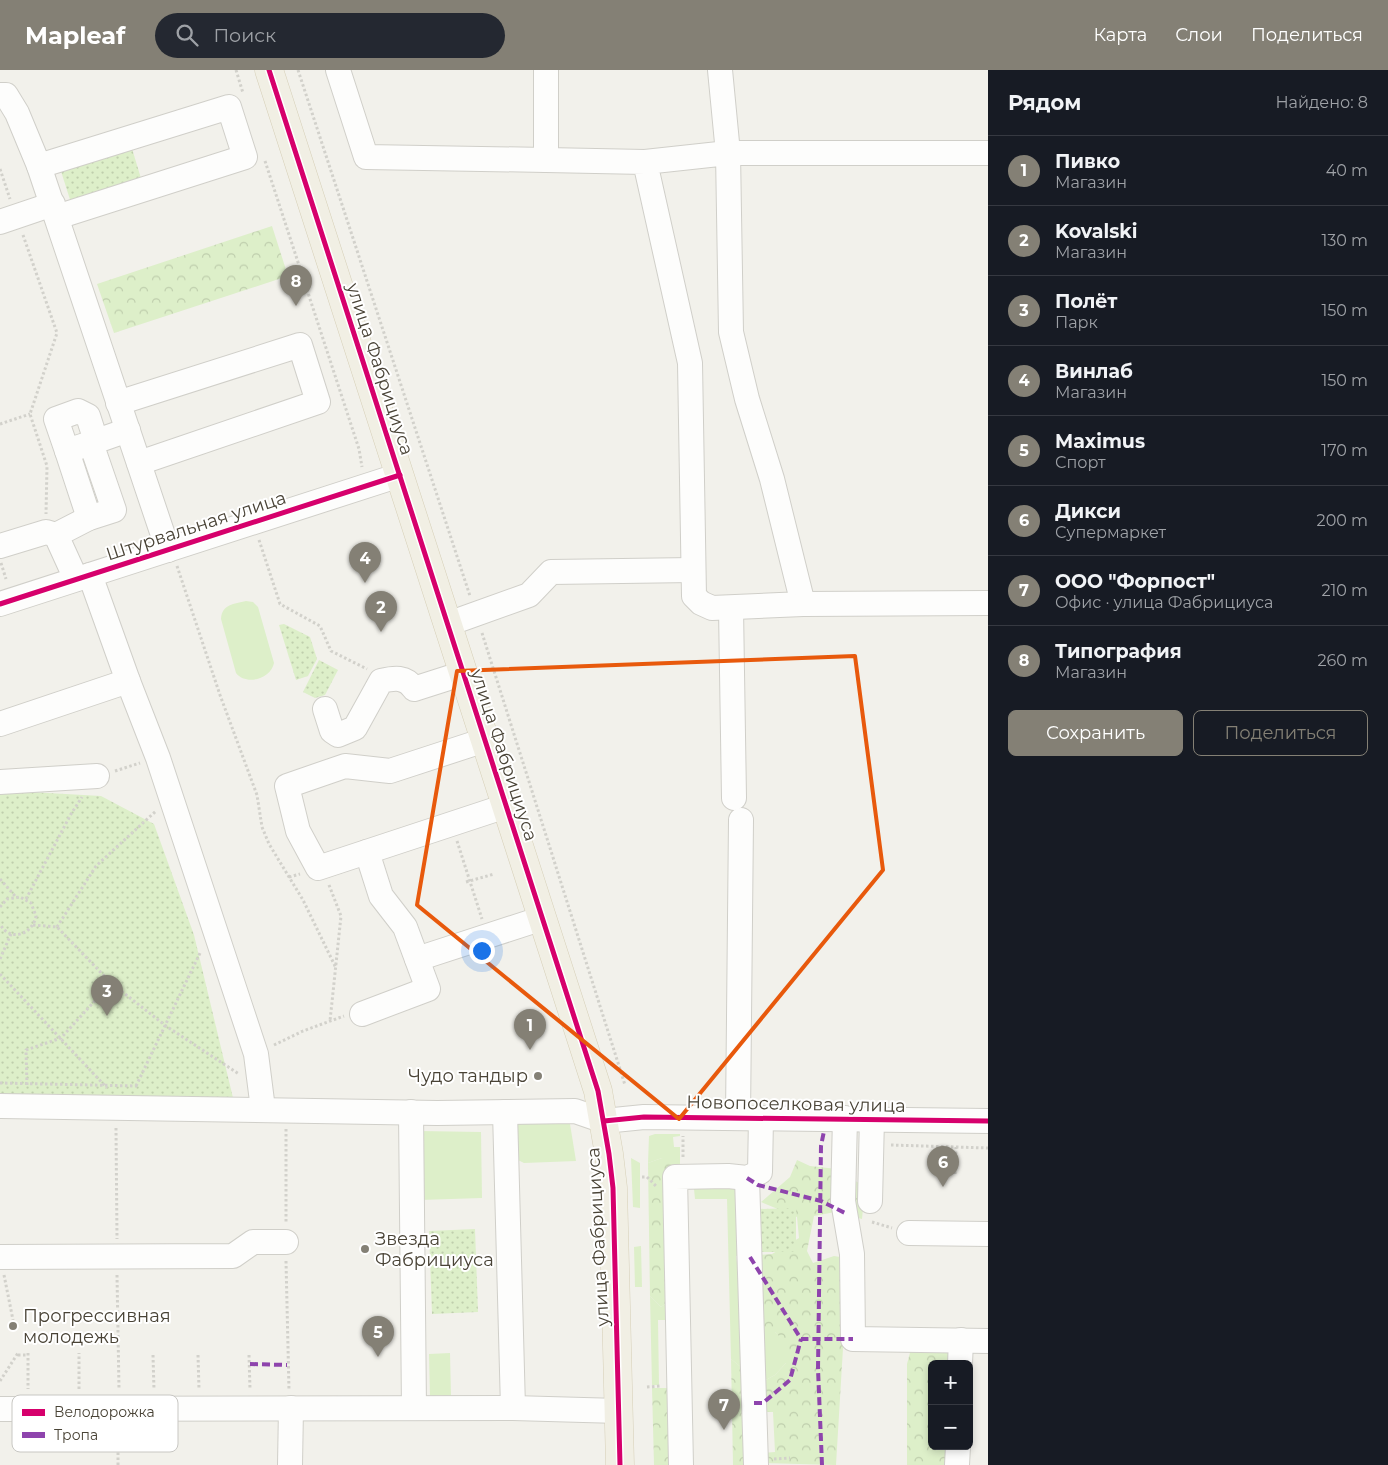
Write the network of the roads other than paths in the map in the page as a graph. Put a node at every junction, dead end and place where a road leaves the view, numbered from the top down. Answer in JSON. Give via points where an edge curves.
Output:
{"nodes":[{"id":1,"x":269,"y":70,"type":"edge"},
{"id":2,"x":338,"y":70,"type":"edge"},
{"id":3,"x":546,"y":70,"type":"edge"},
{"id":4,"x":720,"y":70,"type":"edge"},
{"id":5,"x":2,"y":89,"type":"edge"},
{"id":6,"x":988,"y":152,"type":"edge"},
{"id":7,"x":728,"y":154,"type":"junction"},
{"id":8,"x":546,"y":160,"type":"junction"},
{"id":9,"x":645,"y":162,"type":"junction"},
{"id":10,"x":39,"y":166,"type":"junction"},
{"id":11,"x":55,"y":211,"type":"junction"},
{"id":12,"x":8,"y":219,"type":"edge"},
{"id":13,"x":118,"y":403,"type":"junction"},
{"id":14,"x":128,"y":430,"type":"junction"},
{"id":15,"x":94,"y":442,"type":"junction"},
{"id":16,"x":67,"y":451,"type":"junction"},
{"id":17,"x":139,"y":463,"type":"junction"},
{"id":18,"x":400,"y":475,"type":"junction"},
{"id":19,"x":89,"y":518,"type":"junction"},
{"id":20,"x":51,"y":533,"type":"junction"},
{"id":21,"x":0,"y":546,"type":"edge"},
{"id":22,"x":172,"y":558,"type":"junction"},
{"id":23,"x":693,"y":570,"type":"junction"},
{"id":24,"x":83,"y":577,"type":"junction"},
{"id":25,"x":988,"y":603,"type":"edge"},
{"id":26,"x":0,"y":604,"type":"edge"},
{"id":27,"x":803,"y":604,"type":"junction"},
{"id":28,"x":731,"y":608,"type":"junction"},
{"id":29,"x":448,"y":624,"type":"junction"},
{"id":30,"x":464,"y":674,"type":"junction"},
{"id":31,"x":128,"y":680,"type":"junction"},
{"id":32,"x":325,"y":709,"type":"dead end"},
{"id":33,"x":0,"y":724,"type":"edge"},
{"id":34,"x":485,"y":740,"type":"junction"},
{"id":35,"x":97,"y":776,"type":"road end"},
{"id":36,"x":0,"y":782,"type":"edge"},
{"id":37,"x":506,"y":806,"type":"junction"},
{"id":38,"x":367,"y":852,"type":"junction"},
{"id":39,"x":543,"y":918,"type":"junction"},
{"id":40,"x":417,"y":959,"type":"junction"},
{"id":41,"x":362,"y":1014,"type":"road end"},
{"id":42,"x":262,"y":1099,"type":"junction"},
{"id":43,"x":0,"y":1106,"type":"edge"},
{"id":44,"x":411,"y":1112,"type":"junction"},
{"id":45,"x":505,"y":1112,"type":"junction"},
{"id":46,"x":749,"y":1117,"type":"junction"},
{"id":47,"x":845,"y":1118,"type":"junction"},
{"id":48,"x":872,"y":1118,"type":"junction"},
{"id":49,"x":604,"y":1121,"type":"junction"},
{"id":50,"x":988,"y":1121,"type":"edge"},
{"id":51,"x":747,"y":1178,"type":"junction"},
{"id":52,"x":870,"y":1201,"type":"dead end"},
{"id":53,"x":910,"y":1233,"type":"road end"},
{"id":54,"x":988,"y":1234,"type":"edge"},
{"id":55,"x":286,"y":1242,"type":"road end"},
{"id":56,"x":2,"y":1268,"type":"edge"},
{"id":57,"x":961,"y":1340,"type":"junction"},
{"id":58,"x":988,"y":1341,"type":"edge"},
{"id":59,"x":960,"y":1360,"type":"edge"},
{"id":60,"x":290,"y":1408,"type":"junction"},
{"id":61,"x":414,"y":1408,"type":"junction"},
{"id":62,"x":513,"y":1408,"type":"junction"},
{"id":63,"x":178,"y":1409,"type":"edge"},
{"id":64,"x":619,"y":1411,"type":"junction"},
{"id":65,"x":958,"y":1450,"type":"edge"},
{"id":66,"x":290,"y":1465,"type":"edge"},
{"id":67,"x":620,"y":1465,"type":"edge"},
{"id":68,"x":680,"y":1465,"type":"edge"},
{"id":69,"x":756,"y":1465,"type":"edge"},
{"id":70,"x":957,"y":1465,"type":"edge"}],
"edges":[{"from":1,"to":18,"type":"main road","name":"улица Фабрициуса"},
{"from":2,"to":8,"type":"street","via":[[366,156]]},
{"from":3,"to":8,"type":"street"},
{"from":4,"to":7,"type":"street"},
{"from":5,"to":10,"type":"street","via":[[17,113]]},
{"from":6,"to":7,"type":"street"},
{"from":7,"to":9,"type":"street"},
{"from":7,"to":27,"type":"street","via":[[731,332]]},
{"from":8,"to":9,"type":"street"},
{"from":9,"to":23,"type":"street","via":[[690,363]]},
{"from":10,"to":11,"type":"street"},
{"from":10,"to":11,"type":"street","via":[[229,107],[246,157]]},
{"from":11,"to":12,"type":"street"},
{"from":11,"to":13,"type":"street"},
{"from":13,"to":14,"type":"street"},
{"from":13,"to":17,"type":"street","via":[[300,345],[318,402]]},
{"from":14,"to":15,"type":"street"},
{"from":14,"to":17,"type":"street"},
{"from":15,"to":16,"type":"street"},
{"from":15,"to":16,"type":"street","via":[[88,416],[78,412],[56,419]]},
{"from":15,"to":19,"type":"street","via":[[114,510]]},
{"from":16,"to":19,"type":"street"},
{"from":17,"to":22,"type":"street"},
{"from":18,"to":22,"type":"street","name":"Штурвальная улица"},
{"from":18,"to":29,"type":"main road","name":"улица Фабрициуса"},
{"from":19,"to":20,"type":"street"},
{"from":20,"to":21,"type":"street"},
{"from":20,"to":24,"type":"street"},
{"from":22,"to":24,"type":"street","name":"Штурвальная улица"},
{"from":23,"to":28,"type":"street","via":[[694,596],[712,608]]},
{"from":23,"to":29,"type":"street","via":[[551,572],[529,595]]},
{"from":24,"to":26,"type":"street","name":"Штурвальная улица"},
{"from":24,"to":31,"type":"street"},
{"from":25,"to":27,"type":"street"},
{"from":27,"to":28,"type":"street"},
{"from":28,"to":46,"type":"street"},
{"from":29,"to":30,"type":"main road","name":"улица Фабрициуса"},
{"from":30,"to":32,"type":"street","via":[[414,688],[402,679],[381,681],[355,728],[338,735],[332,731]]},
{"from":30,"to":34,"type":"main road","name":"улица Фабрициуса"},
{"from":31,"to":33,"type":"street"},
{"from":31,"to":42,"type":"street","via":[[158,758],[256,1054]]},
{"from":34,"to":37,"type":"main road","name":"улица Фабрициуса"},
{"from":34,"to":38,"type":"street","via":[[390,772],[345,766],[287,786],[298,831],[318,868]]},
{"from":35,"to":36,"type":"street"},
{"from":37,"to":38,"type":"street"},
{"from":37,"to":39,"type":"main road","name":"улица Фабрициуса"},
{"from":38,"to":40,"type":"street","via":[[381,896],[406,927]]},
{"from":39,"to":40,"type":"street"},
{"from":39,"to":49,"type":"main road","name":"улица Фабрициуса","via":[[583,1041]]},
{"from":40,"to":41,"type":"street","via":[[428,989]]},
{"from":42,"to":43,"type":"street","via":[[115,1107],[26,1095]]},
{"from":42,"to":44,"type":"street"},
{"from":44,"to":45,"type":"street"},
{"from":44,"to":61,"type":"street"},
{"from":45,"to":49,"type":"street","via":[[575,1111]]},
{"from":45,"to":62,"type":"street"},
{"from":46,"to":47,"type":"street","name":"Новопоселковая улица"},
{"from":46,"to":49,"type":"street","name":"Новопоселковая улица","via":[[644,1117]]},
{"from":46,"to":51,"type":"street","via":[[760,1172]]},
{"from":47,"to":48,"type":"street","name":"Новопоселковая улица"},
{"from":47,"to":57,"type":"street","via":[[843,1201],[852,1254],[853,1339]]},
{"from":48,"to":50,"type":"street","name":"Новопоселковая улица"},
{"from":48,"to":52,"type":"street"},
{"from":49,"to":64,"type":"main road","name":"улица Фабрициуса","via":[[615,1224]]},
{"from":51,"to":68,"type":"street","via":[[675,1177]]},
{"from":51,"to":69,"type":"street"},
{"from":53,"to":54,"type":"street"},
{"from":55,"to":56,"type":"street","via":[[253,1242],[233,1256],[117,1256]]},
{"from":57,"to":58,"type":"street"},
{"from":57,"to":59,"type":"street"},
{"from":60,"to":61,"type":"street"},
{"from":60,"to":63,"type":"street"},
{"from":60,"to":66,"type":"street"},
{"from":61,"to":62,"type":"street"},
{"from":62,"to":64,"type":"street"},
{"from":64,"to":67,"type":"main road","name":"улица Фабрициуса"},
{"from":65,"to":70,"type":"street"}]}
